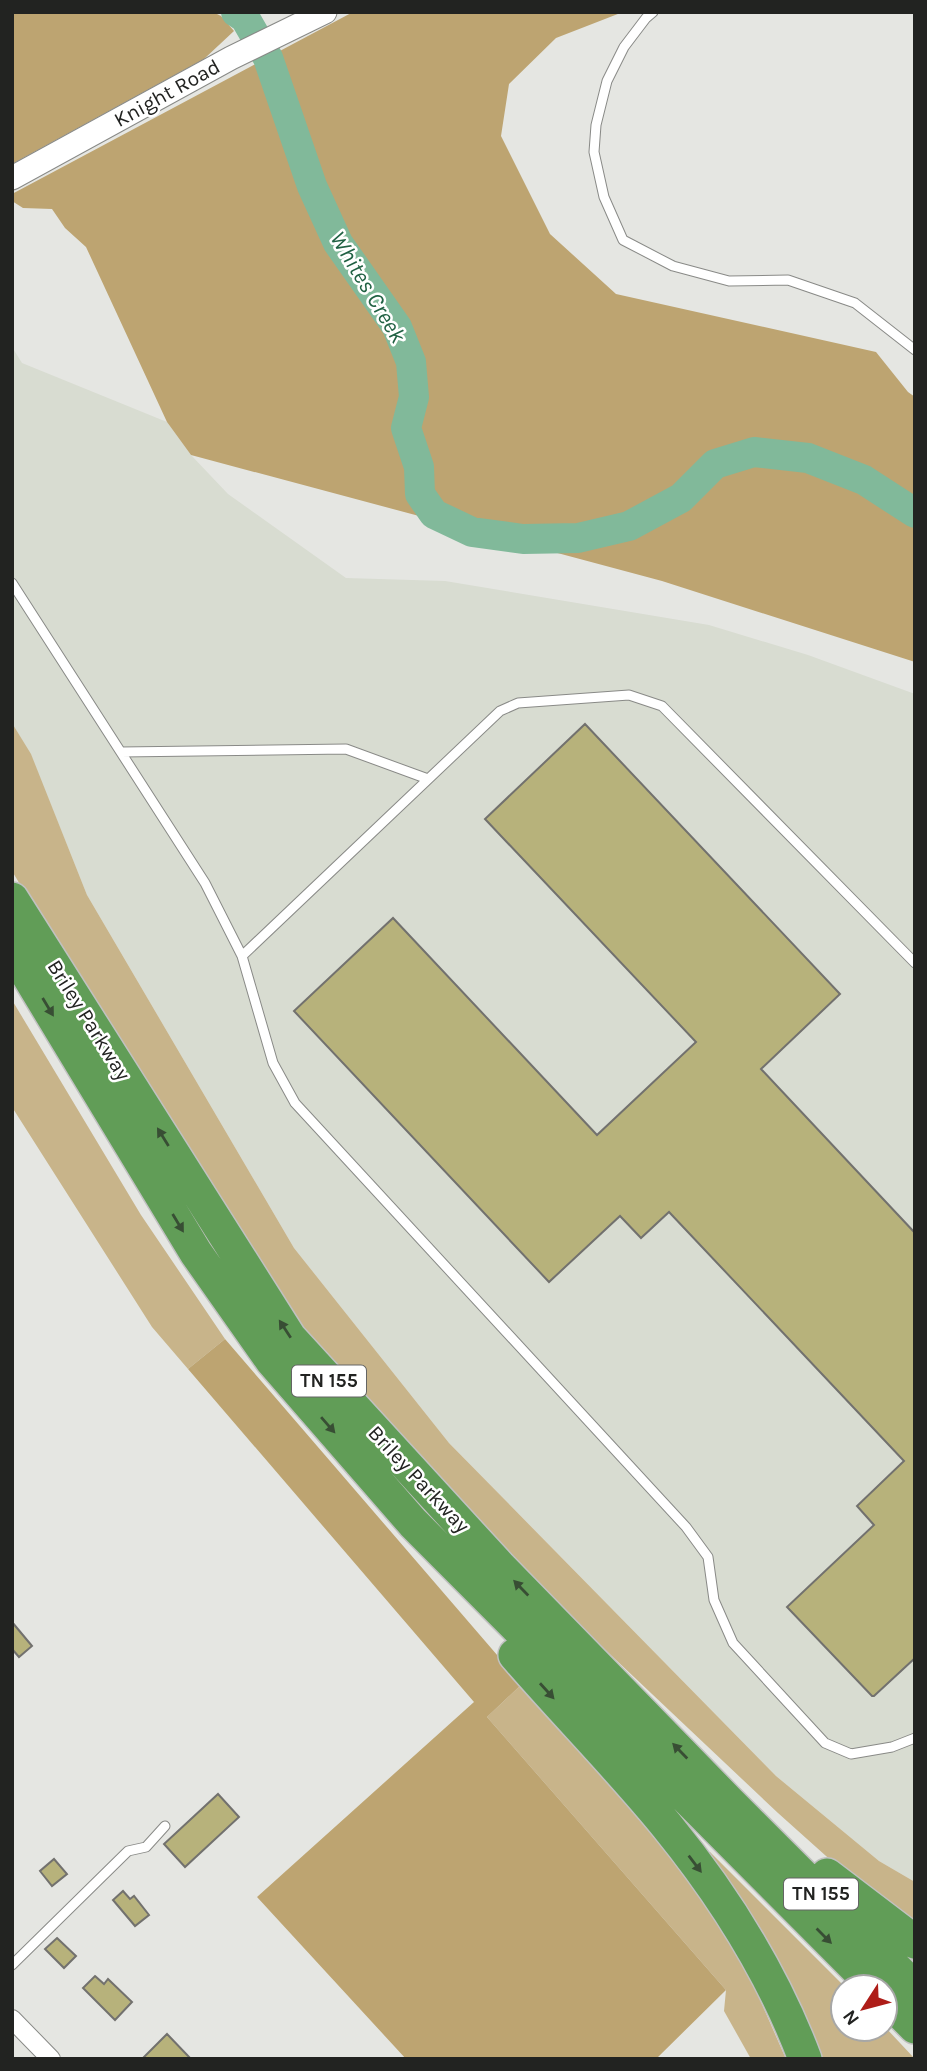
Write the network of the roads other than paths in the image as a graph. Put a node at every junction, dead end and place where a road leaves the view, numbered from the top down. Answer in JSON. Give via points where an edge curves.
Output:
{"nodes":[{"id":1,"x":653,"y":12,"type":"edge"},
{"id":2,"x":317,"y":14,"type":"edge"},
{"id":3,"x":12,"y":178,"type":"edge"},
{"id":4,"x":915,"y":350,"type":"edge"},
{"id":5,"x":12,"y":583,"type":"edge"},
{"id":6,"x":121,"y":752,"type":"junction"},
{"id":7,"x":428,"y":779,"type":"junction"},
{"id":8,"x":12,"y":899,"type":"edge"},
{"id":9,"x":12,"y":949,"type":"edge"},
{"id":10,"x":243,"y":956,"type":"junction"},
{"id":11,"x":915,"y":962,"type":"edge"},
{"id":12,"x":413,"y":1523,"type":"junction"},
{"id":13,"x":915,"y":1738,"type":"edge"},
{"id":14,"x":727,"y":1800,"type":"junction"},
{"id":15,"x":165,"y":1826,"type":"dead end"},
{"id":16,"x":915,"y":1942,"type":"edge"},
{"id":17,"x":12,"y":1965,"type":"edge"},
{"id":18,"x":861,"y":1973,"type":"edge"},
{"id":19,"x":915,"y":1988,"type":"edge"},
{"id":20,"x":899,"y":2011,"type":"edge"},
{"id":21,"x":12,"y":2019,"type":"edge"},
{"id":22,"x":915,"y":2027,"type":"edge"},
{"id":23,"x":51,"y":2059,"type":"edge"},
{"id":24,"x":805,"y":2059,"type":"edge"}],
"edges":[{"from":1,"to":4,"type":"lane","via":[[624,47],[607,81],[596,125],[594,152],[604,197],[623,240],[673,266],[729,281],[788,280],[855,303]]},
{"from":2,"to":3,"type":"street","name":"Knight Road"},
{"from":5,"to":6,"type":"lane"},
{"from":6,"to":7,"type":"lane","via":[[346,749]]},
{"from":6,"to":10,"type":"lane","via":[[205,883]]},
{"from":7,"to":10,"type":"lane"},
{"from":7,"to":11,"type":"lane","via":[[500,711],[518,703],[629,695],[662,706]]},
{"from":14,"to":8,"type":"highway","name":"Briley Parkway","number":"TN 155","one_way":true,"via":[[499,1566],[290,1338]]},
{"from":9,"to":12,"type":"highway","name":"Briley Parkway","number":"TN 155","one_way":true,"via":[[196,1253],[272,1361]]},
{"from":10,"to":13,"type":"lane","via":[[273,1063],[295,1104],[686,1527],[708,1557],[714,1600],[733,1643],[825,1743],[851,1754]]},
{"from":12,"to":18,"type":"highway","name":"Briley Parkway","number":"TN 155","one_way":true},
{"from":12,"to":24,"type":"highway","one_way":true,"via":[[469,1601],[667,1826],[723,1901],[772,1984]]},
{"from":14,"to":16,"type":"highway"},
{"from":14,"to":19,"type":"highway","name":"Briley Parkway","number":"TN 155"},
{"from":15,"to":17,"type":"lane","via":[[146,1847],[128,1851]]},
{"from":20,"to":22,"type":"highway"},
{"from":21,"to":23,"type":"street"}]}
